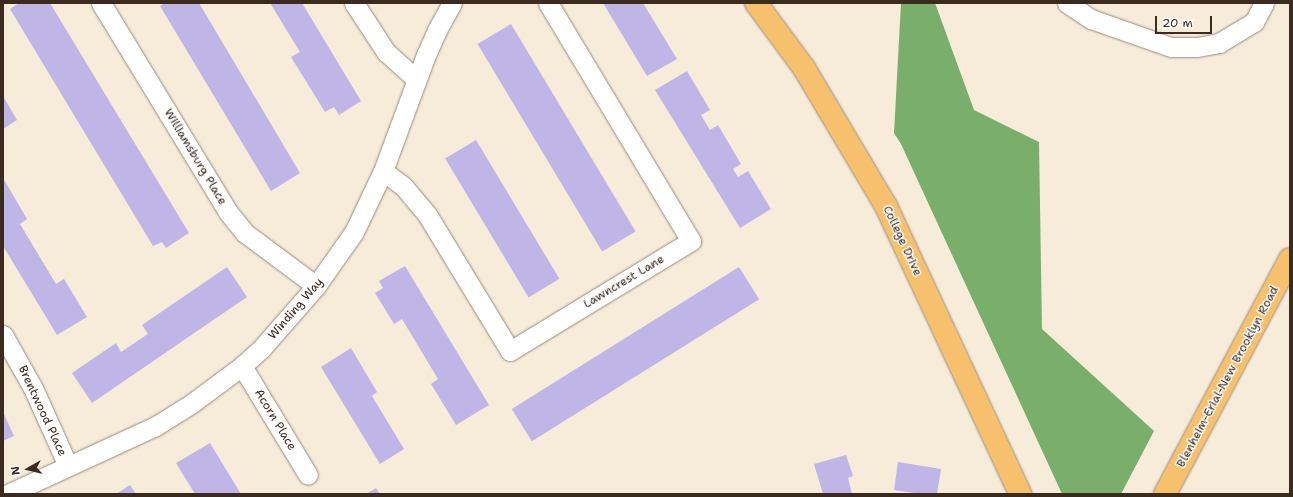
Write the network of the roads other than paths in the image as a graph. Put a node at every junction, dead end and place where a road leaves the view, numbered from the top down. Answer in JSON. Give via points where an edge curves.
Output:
{"nodes":[{"id":1,"x":101,"y":3,"type":"edge"},
{"id":2,"x":354,"y":3,"type":"edge"},
{"id":3,"x":452,"y":3,"type":"edge"},
{"id":4,"x":548,"y":3,"type":"edge"},
{"id":5,"x":756,"y":3,"type":"edge"},
{"id":6,"x":1067,"y":3,"type":"edge"},
{"id":7,"x":1264,"y":3,"type":"edge"},
{"id":8,"x":416,"y":79,"type":"junction"},
{"id":9,"x":383,"y":170,"type":"junction"},
{"id":10,"x":1290,"y":259,"type":"edge"},
{"id":11,"x":316,"y":286,"type":"junction"},
{"id":12,"x":3,"y":335,"type":"edge"},
{"id":13,"x":242,"y":366,"type":"junction"},
{"id":14,"x":68,"y":466,"type":"junction"},
{"id":15,"x":308,"y":475,"type":"dead end"},
{"id":16,"x":1167,"y":490,"type":"edge"},
{"id":17,"x":11,"y":493,"type":"edge"},
{"id":18,"x":1020,"y":494,"type":"edge"}],
"edges":[{"from":1,"to":11,"type":"street","name":"Williamsburg Place","via":[[236,224],[257,243]]},
{"from":2,"to":8,"type":"street","via":[[386,52]]},
{"from":3,"to":8,"type":"street","name":"Winding Way"},
{"from":4,"to":9,"type":"street","name":"Lawncrest Lane","via":[[691,241],[510,351],[428,216],[404,187]]},
{"from":5,"to":18,"type":"main road","name":"College Drive","via":[[804,68],[886,206]]},
{"from":6,"to":7,"type":"street","via":[[1091,18],[1171,47],[1197,47],[1219,43],[1254,22]]},
{"from":8,"to":9,"type":"street","name":"Winding Way"},
{"from":9,"to":11,"type":"street","name":"Winding Way","via":[[354,232]]},
{"from":10,"to":16,"type":"main road","name":"Blenheim-Erial-New Brooklyn Road"},
{"from":11,"to":13,"type":"street","name":"Winding Way","via":[[261,349]]},
{"from":12,"to":14,"type":"street","name":"Brentwood Place","via":[[33,388]]},
{"from":13,"to":14,"type":"street","name":"Winding Way","via":[[191,404],[154,427]]},
{"from":13,"to":15,"type":"street","name":"Acorn Place"},
{"from":14,"to":17,"type":"street","name":"Winding Way"}]}
